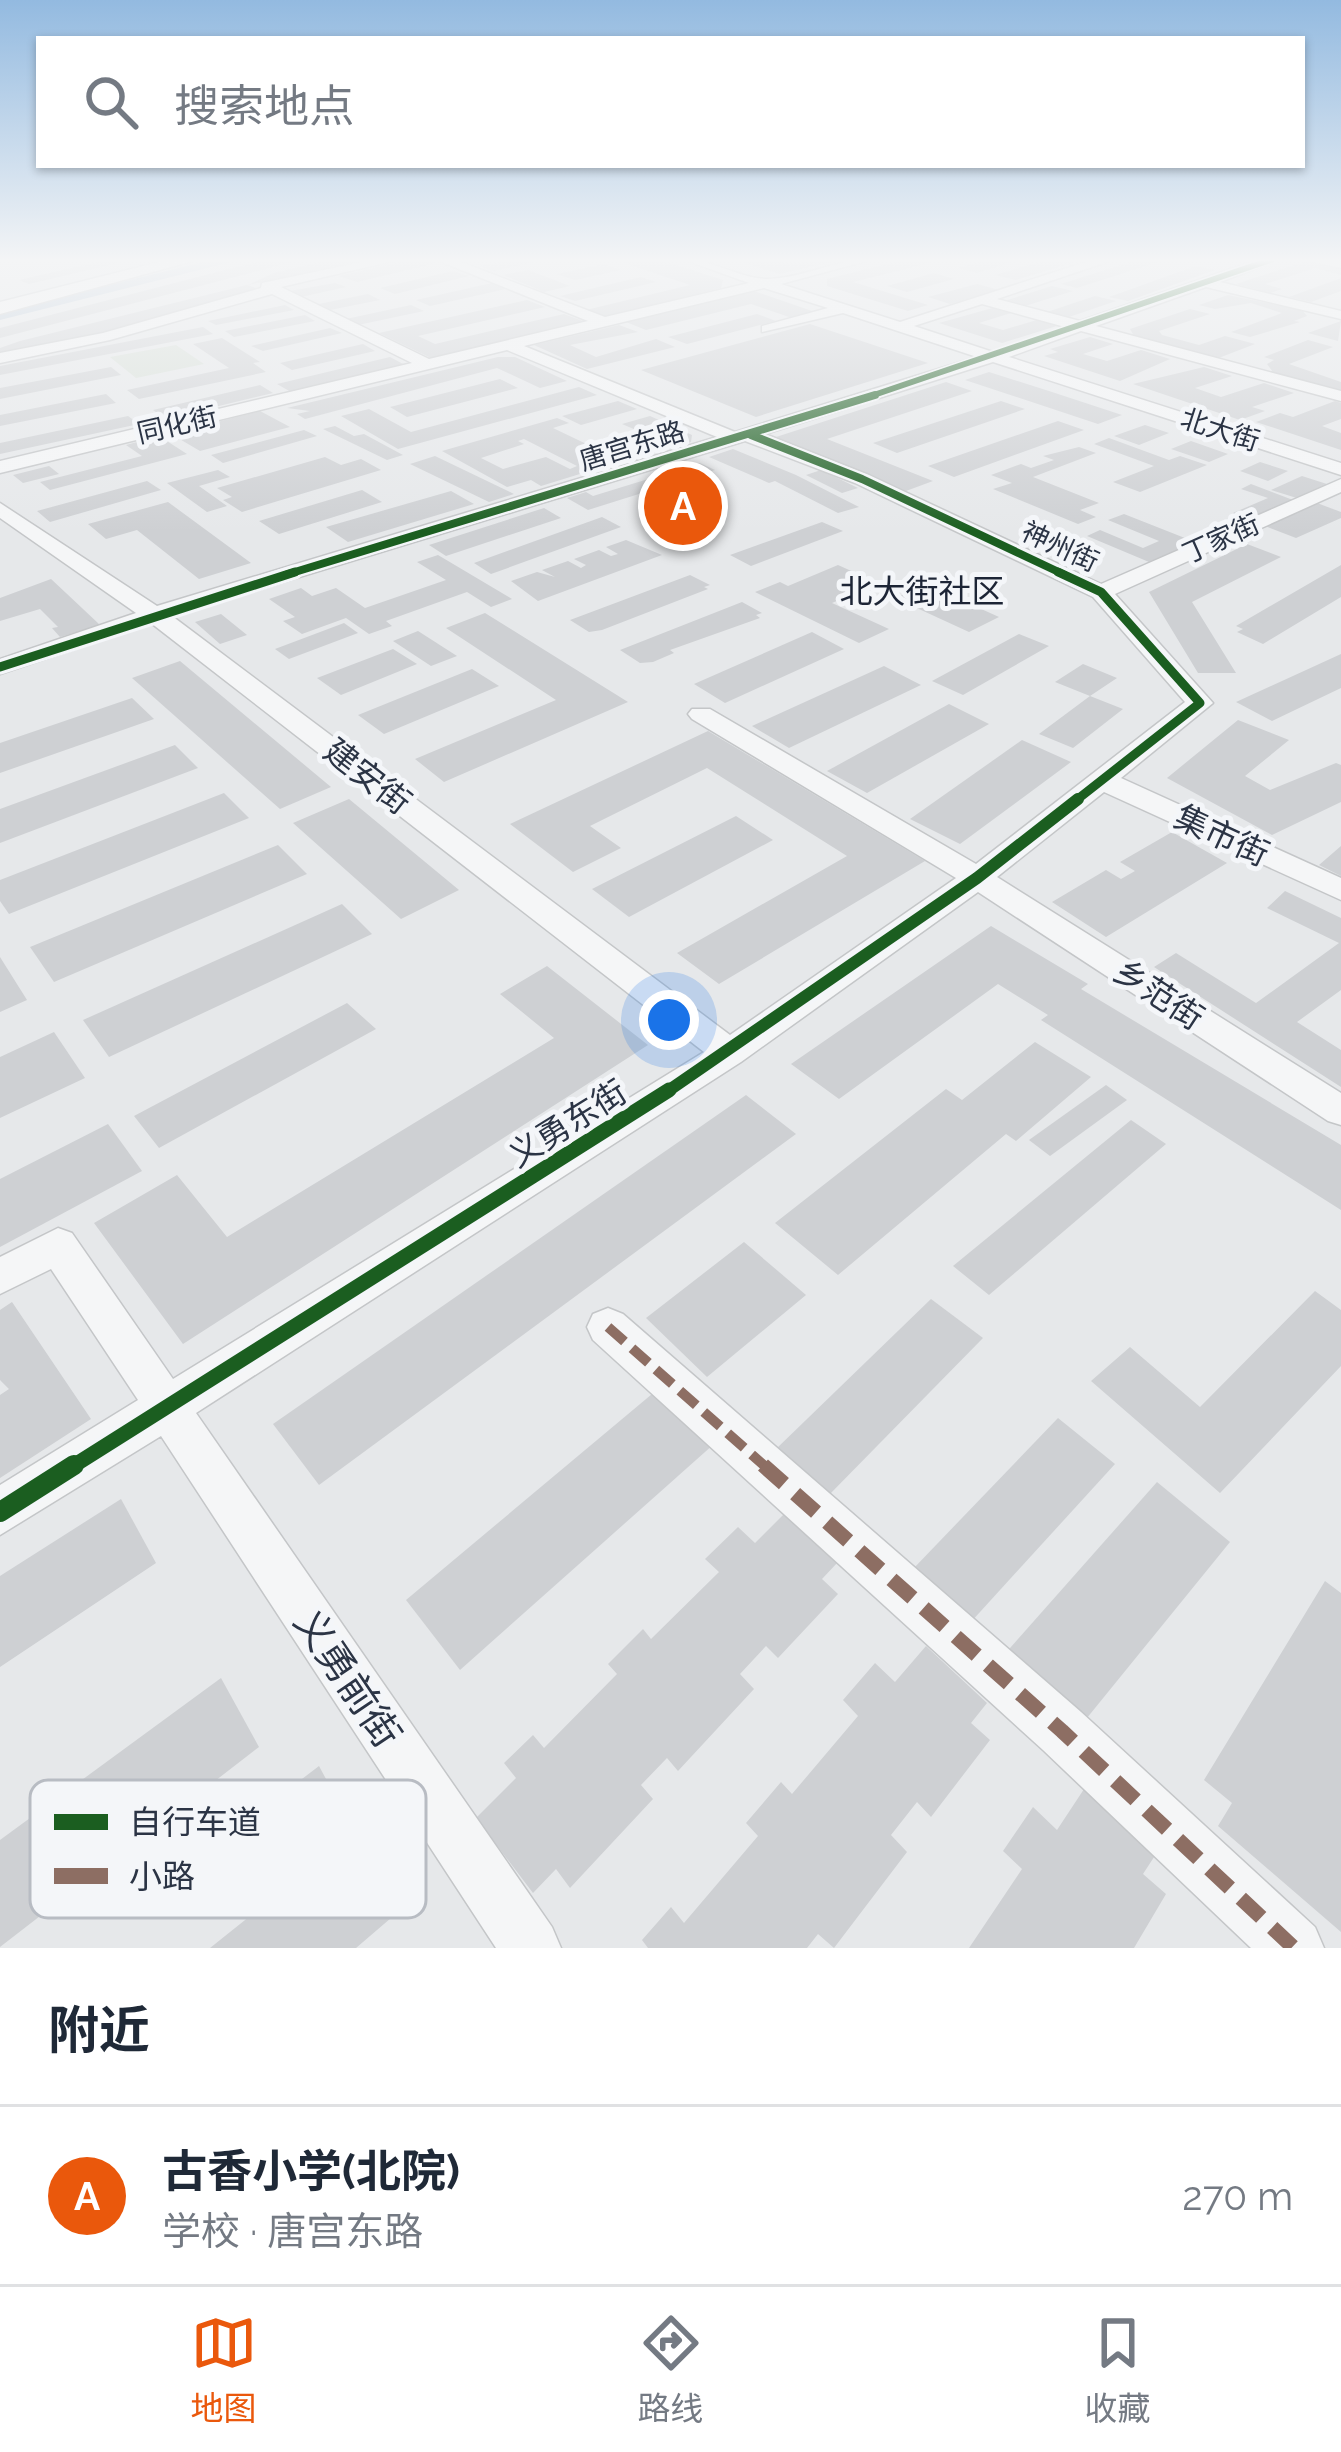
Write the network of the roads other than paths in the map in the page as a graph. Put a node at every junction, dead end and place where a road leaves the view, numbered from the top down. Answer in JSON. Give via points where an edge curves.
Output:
{"nodes":[{"id":1,"x":40,"y":350,"type":"edge"},
{"id":2,"x":397,"y":350,"type":"edge"},
{"id":3,"x":494,"y":350,"type":"edge"},
{"id":4,"x":521,"y":350,"type":"edge"},
{"id":5,"x":980,"y":350,"type":"edge"},
{"id":6,"x":981,"y":350,"type":"edge"},
{"id":7,"x":1016,"y":350,"type":"edge"},
{"id":8,"x":1167,"y":350,"type":"edge"},
{"id":9,"x":999,"y":356,"type":"junction"},
{"id":10,"x":0,"y":358,"type":"edge"},
{"id":11,"x":428,"y":365,"type":"junction"},
{"id":12,"x":1341,"y":396,"type":"edge"},
{"id":13,"x":744,"y":437,"type":"junction"},
{"id":14,"x":1341,"y":466,"type":"edge"},
{"id":15,"x":0,"y":467,"type":"edge"},
{"id":16,"x":1341,"y":485,"type":"edge"},
{"id":17,"x":0,"y":509,"type":"edge"},
{"id":18,"x":1101,"y":592,"type":"junction"},
{"id":19,"x":153,"y":615,"type":"junction"},
{"id":20,"x":0,"y":667,"type":"edge"},
{"id":21,"x":701,"y":714,"type":"dead end"},
{"id":22,"x":1104,"y":781,"type":"junction"},
{"id":23,"x":976,"y":878,"type":"junction"},
{"id":24,"x":1341,"y":890,"type":"edge"},
{"id":25,"x":729,"y":1053,"type":"junction"},
{"id":26,"x":1341,"y":1111,"type":"edge"},
{"id":27,"x":0,"y":1276,"type":"edge"},
{"id":28,"x":608,"y":1327,"type":"dead end"},
{"id":29,"x":165,"y":1408,"type":"junction"},
{"id":30,"x":0,"y":1512,"type":"edge"},
{"id":31,"x":417,"y":1780,"type":"edge"},
{"id":32,"x":426,"y":1793,"type":"edge"},
{"id":33,"x":531,"y":1948,"type":"edge"},
{"id":34,"x":1294,"y":1948,"type":"edge"}],
"edges":[{"from":1,"to":10,"type":"street"},
{"from":2,"to":11,"type":"street"},
{"from":3,"to":11,"type":"street","name":"同化街"},
{"from":4,"to":13,"type":"street","name":"神州街"},
{"from":5,"to":9,"type":"street","name":"北大街"},
{"from":6,"to":9,"type":"street","name":"北大街"},
{"from":7,"to":9,"type":"street","name":"唐宫东路"},
{"from":8,"to":12,"type":"street"},
{"from":9,"to":13,"type":"street","name":"唐宫东路"},
{"from":9,"to":14,"type":"street","name":"北大街"},
{"from":11,"to":15,"type":"street","name":"同化街"},
{"from":13,"to":18,"type":"street","name":"神州街","via":[[862,478]]},
{"from":13,"to":19,"type":"street","name":"唐宫东路"},
{"from":16,"to":18,"type":"street","name":"丁家街"},
{"from":17,"to":19,"type":"street","name":"建安街"},
{"from":18,"to":22,"type":"street","name":"神州街","via":[[1200,703]]},
{"from":19,"to":20,"type":"street","name":"唐宫东路"},
{"from":19,"to":25,"type":"street","name":"建安街"},
{"from":21,"to":23,"type":"street","name":"乡范街"},
{"from":22,"to":23,"type":"street","name":"义勇东街"},
{"from":22,"to":24,"type":"street","name":"集市街"},
{"from":23,"to":25,"type":"street","name":"义勇东街"},
{"from":23,"to":26,"type":"street","name":"乡范街"},
{"from":25,"to":29,"type":"street","name":"义勇东街"},
{"from":27,"to":29,"type":"street","name":"义勇前街","via":[[58,1245]]},
{"from":28,"to":34,"type":"street"},
{"from":29,"to":30,"type":"street","name":"义勇东街"},
{"from":29,"to":31,"type":"street","name":"义勇前街"},
{"from":32,"to":33,"type":"street","name":"义勇前街"}]}
